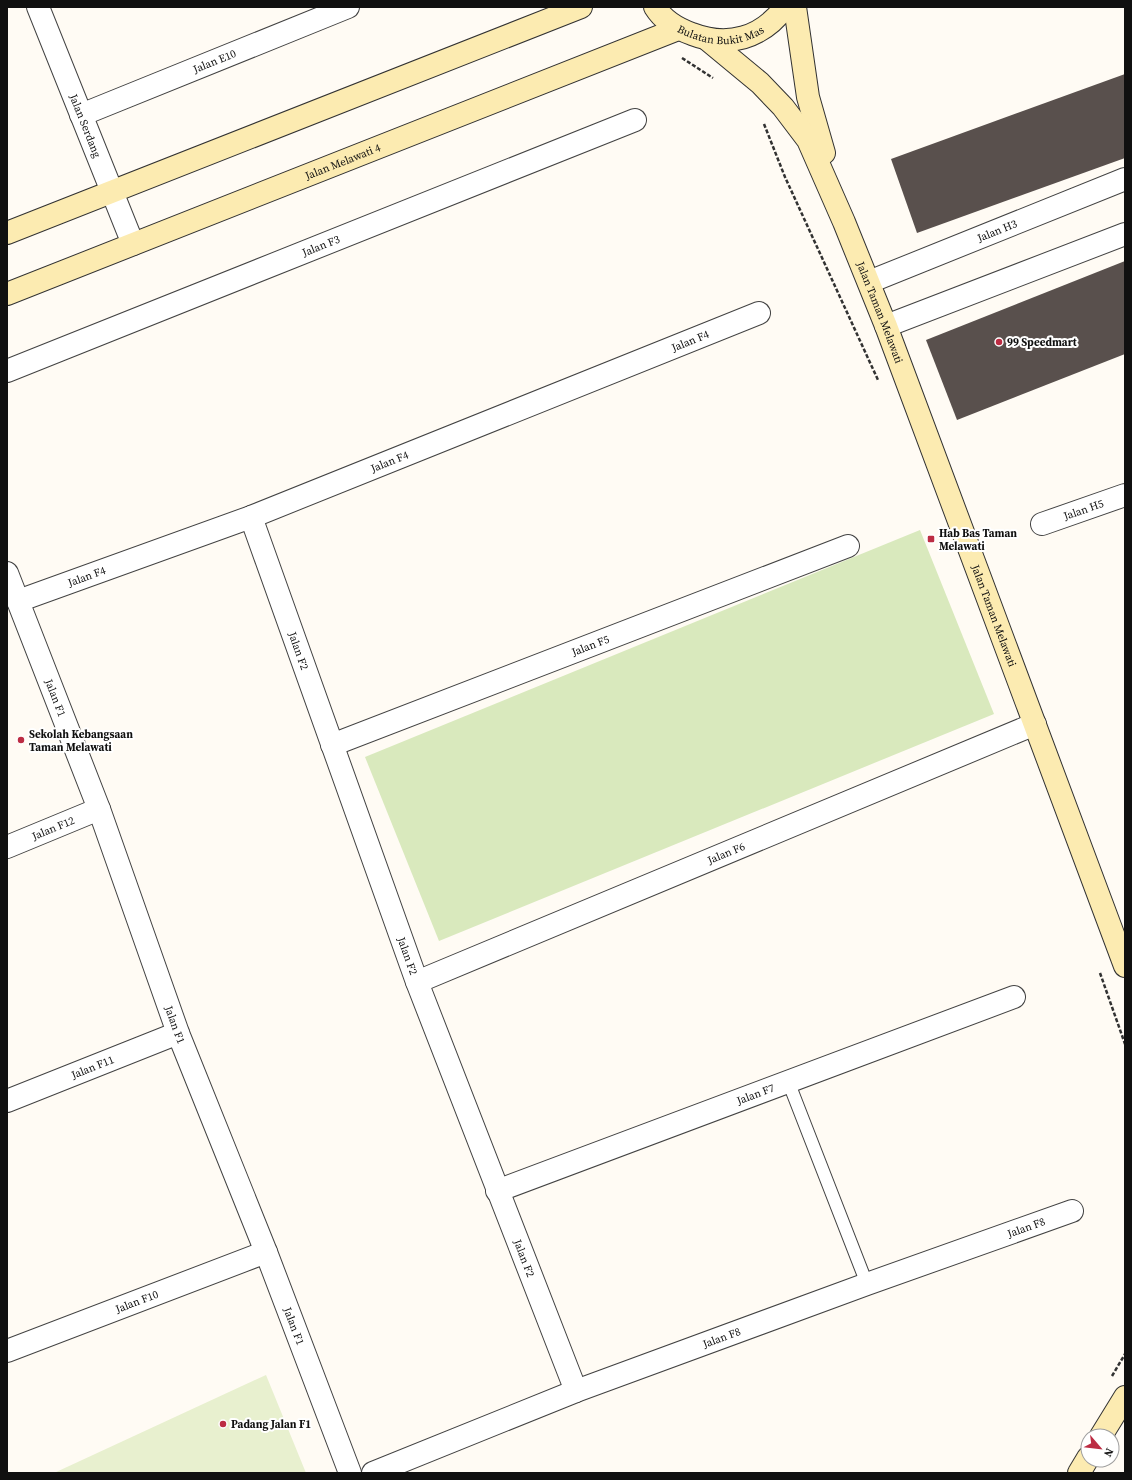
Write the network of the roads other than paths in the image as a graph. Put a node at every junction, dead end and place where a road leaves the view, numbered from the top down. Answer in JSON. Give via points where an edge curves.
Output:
{"nodes":[{"id":1,"x":38,"y":7,"type":"edge"},
{"id":2,"x":348,"y":7,"type":"edge"},
{"id":3,"x":581,"y":7,"type":"edge"},
{"id":4,"x":655,"y":7,"type":"edge"},
{"id":5,"x":785,"y":7,"type":"edge"},
{"id":6,"x":795,"y":7,"type":"edge"},
{"id":7,"x":678,"y":29,"type":"junction"},
{"id":8,"x":708,"y":40,"type":"junction"},
{"id":9,"x":81,"y":114,"type":"junction"},
{"id":10,"x":635,"y":120,"type":"dead end"},
{"id":11,"x":1125,"y":179,"type":"edge"},
{"id":12,"x":111,"y":192,"type":"junction"},
{"id":13,"x":844,"y":222,"type":"junction"},
{"id":14,"x":7,"y":233,"type":"edge"},
{"id":15,"x":1125,"y":234,"type":"edge"},
{"id":16,"x":133,"y":244,"type":"junction"},
{"id":17,"x":869,"y":282,"type":"junction"},
{"id":18,"x":7,"y":294,"type":"edge"},
{"id":19,"x":758,"y":314,"type":"dead end"},
{"id":20,"x":886,"y":326,"type":"junction"},
{"id":21,"x":7,"y":371,"type":"edge"},
{"id":22,"x":1125,"y":495,"type":"edge"},
{"id":23,"x":251,"y":517,"type":"junction"},
{"id":24,"x":1042,"y":524,"type":"dead end"},
{"id":25,"x":848,"y":546,"type":"dead end"},
{"id":26,"x":7,"y":573,"type":"edge"},
{"id":27,"x":18,"y":601,"type":"junction"},
{"id":28,"x":1035,"y":724,"type":"junction"},
{"id":29,"x":332,"y":745,"type":"junction"},
{"id":30,"x":99,"y":809,"type":"junction"},
{"id":31,"x":7,"y":846,"type":"edge"},
{"id":32,"x":1125,"y":966,"type":"edge"},
{"id":33,"x":417,"y":982,"type":"junction"},
{"id":34,"x":1014,"y":997,"type":"dead end"},
{"id":35,"x":178,"y":1033,"type":"junction"},
{"id":36,"x":788,"y":1081,"type":"junction"},
{"id":37,"x":7,"y":1101,"type":"edge"},
{"id":38,"x":497,"y":1191,"type":"junction"},
{"id":39,"x":1072,"y":1211,"type":"dead end"},
{"id":40,"x":266,"y":1252,"type":"junction"},
{"id":41,"x":866,"y":1284,"type":"junction"},
{"id":42,"x":7,"y":1351,"type":"edge"},
{"id":43,"x":576,"y":1391,"type":"junction"},
{"id":44,"x":1125,"y":1397,"type":"edge"},
{"id":45,"x":1107,"y":1428,"type":"edge"},
{"id":46,"x":350,"y":1473,"type":"edge"},
{"id":47,"x":373,"y":1473,"type":"edge"}],
"edges":[{"from":1,"to":9,"type":"street","name":"Jalan Serdang"},
{"from":2,"to":9,"type":"street","name":"Jalan E10"},
{"from":3,"to":12,"type":"main road"},
{"from":4,"to":7,"type":"main road","name":"Bulatan Bukit Mas"},
{"from":5,"to":8,"type":"main road","name":"Bulatan Bukit Mas","via":[[777,18],[756,33],[734,40]]},
{"from":6,"to":13,"type":"main road","name":"Jalan Taman Melawati","via":[[808,97]]},
{"from":7,"to":8,"type":"main road","name":"Bulatan Bukit Mas"},
{"from":7,"to":16,"type":"main road","name":"Jalan Melawati 4"},
{"from":8,"to":13,"type":"main road","name":"Jalan Taman Melawati","via":[[760,82],[808,140]]},
{"from":9,"to":12,"type":"street","name":"Jalan Serdang"},
{"from":10,"to":21,"type":"street","name":"Jalan F3"},
{"from":11,"to":17,"type":"street","name":"Jalan H3"},
{"from":12,"to":14,"type":"main road"},
{"from":12,"to":16,"type":"street","name":"Jalan Serdang"},
{"from":13,"to":17,"type":"main road","name":"Jalan Taman Melawati"},
{"from":15,"to":20,"type":"street"},
{"from":16,"to":18,"type":"main road","name":"Jalan Melawati 4"},
{"from":17,"to":20,"type":"main road","name":"Jalan Taman Melawati"},
{"from":19,"to":23,"type":"street","name":"Jalan F4"},
{"from":20,"to":28,"type":"main road","name":"Jalan Taman Melawati"},
{"from":22,"to":24,"type":"street","name":"Jalan H5"},
{"from":23,"to":27,"type":"street","name":"Jalan F4"},
{"from":23,"to":29,"type":"street","name":"Jalan F2"},
{"from":25,"to":29,"type":"street","name":"Jalan F5"},
{"from":26,"to":27,"type":"street","name":"Jalan F1"},
{"from":27,"to":30,"type":"street","name":"Jalan F1"},
{"from":28,"to":32,"type":"main road","name":"Jalan Taman Melawati"},
{"from":28,"to":33,"type":"street","name":"Jalan F6"},
{"from":29,"to":33,"type":"street","name":"Jalan F2"},
{"from":30,"to":31,"type":"street","name":"Jalan F12"},
{"from":30,"to":35,"type":"street","name":"Jalan F1"},
{"from":33,"to":38,"type":"street","name":"Jalan F2"},
{"from":34,"to":36,"type":"street","name":"Jalan F7"},
{"from":35,"to":37,"type":"street","name":"Jalan F11"},
{"from":35,"to":40,"type":"street","name":"Jalan F1"},
{"from":36,"to":38,"type":"street","name":"Jalan F7"},
{"from":36,"to":41,"type":"lane"},
{"from":38,"to":43,"type":"street","name":"Jalan F2"},
{"from":39,"to":41,"type":"street","name":"Jalan F8"},
{"from":40,"to":42,"type":"street","name":"Jalan F10"},
{"from":40,"to":46,"type":"street","name":"Jalan F1"},
{"from":41,"to":43,"type":"street","name":"Jalan F8"},
{"from":43,"to":47,"type":"street","name":"Jalan F8"},
{"from":44,"to":45,"type":"main road"}]}
